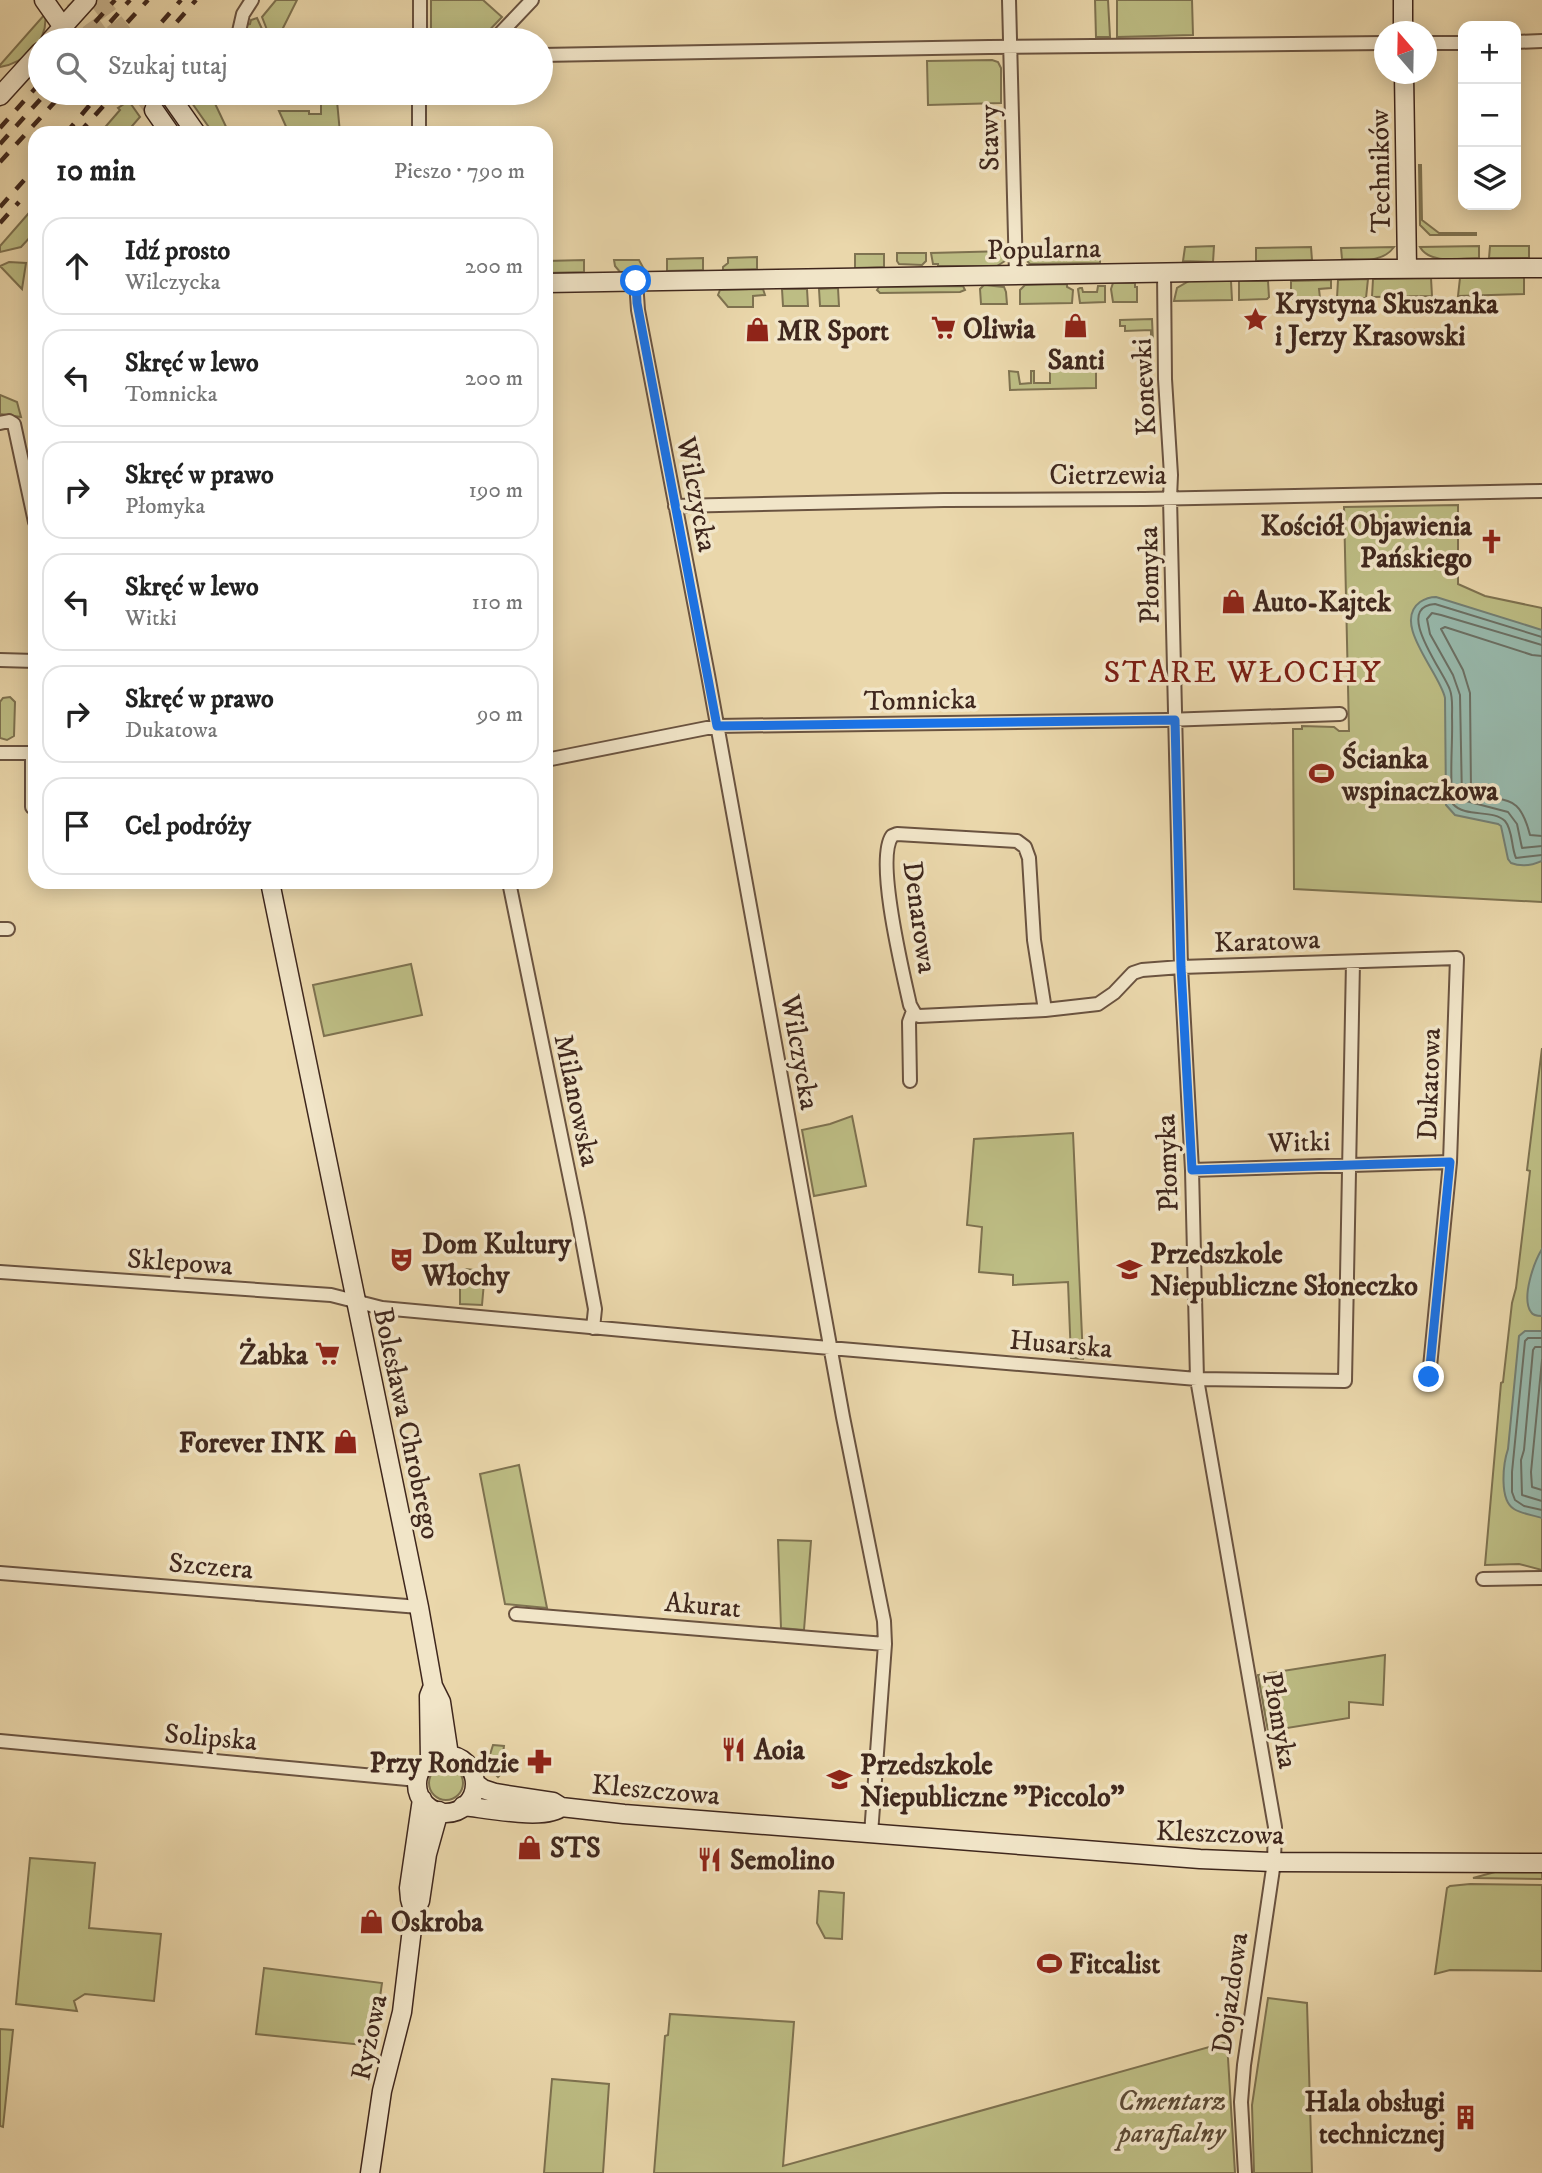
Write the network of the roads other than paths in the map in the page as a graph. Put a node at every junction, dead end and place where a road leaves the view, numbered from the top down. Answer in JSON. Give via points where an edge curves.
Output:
{"nodes":[{"id":1,"x":44,"y":0,"type":"edge"},
{"id":2,"x":87,"y":0,"type":"edge"},
{"id":3,"x":252,"y":0,"type":"edge"},
{"id":4,"x":420,"y":0,"type":"edge"},
{"id":5,"x":532,"y":0,"type":"edge"},
{"id":6,"x":1009,"y":0,"type":"edge"},
{"id":7,"x":1403,"y":0,"type":"edge"},
{"id":8,"x":1403,"y":21,"type":"edge"},
{"id":9,"x":55,"y":28,"type":"edge"},
{"id":10,"x":62,"y":28,"type":"edge"},
{"id":11,"x":240,"y":28,"type":"edge"},
{"id":12,"x":420,"y":28,"type":"edge"},
{"id":13,"x":505,"y":28,"type":"edge"},
{"id":14,"x":1521,"y":41,"type":"edge"},
{"id":15,"x":1542,"y":41,"type":"edge"},
{"id":16,"x":1374,"y":43,"type":"edge"},
{"id":17,"x":1437,"y":43,"type":"edge"},
{"id":18,"x":1458,"y":43,"type":"edge"},
{"id":19,"x":1010,"y":47,"type":"junction"},
{"id":20,"x":553,"y":55,"type":"edge"},
{"id":21,"x":28,"y":64,"type":"edge"},
{"id":22,"x":1404,"y":84,"type":"edge"},
{"id":23,"x":2,"y":89,"type":"edge"},
{"id":24,"x":176,"y":105,"type":"tunnel mouth"},
{"id":25,"x":419,"y":105,"type":"edge"},
{"id":26,"x":154,"y":110,"type":"tunnel mouth"},
{"id":27,"x":165,"y":126,"type":"edge"},
{"id":28,"x":191,"y":126,"type":"edge"},
{"id":29,"x":419,"y":126,"type":"edge"},
{"id":30,"x":1407,"y":268,"type":"junction"},
{"id":31,"x":1542,"y":268,"type":"edge"},
{"id":32,"x":1164,"y":272,"type":"junction"},
{"id":33,"x":1016,"y":275,"type":"junction"},
{"id":34,"x":636,"y":281,"type":"junction"},
{"id":35,"x":553,"y":283,"type":"edge"},
{"id":36,"x":0,"y":423,"type":"edge"},
{"id":37,"x":28,"y":489,"type":"edge"},
{"id":38,"x":1542,"y":491,"type":"edge"},
{"id":39,"x":1170,"y":498,"type":"junction"},
{"id":40,"x":675,"y":506,"type":"junction"},
{"id":41,"x":0,"y":660,"type":"edge"},
{"id":42,"x":28,"y":661,"type":"edge"},
{"id":43,"x":1340,"y":714,"type":"dead end"},
{"id":44,"x":1175,"y":720,"type":"junction"},
{"id":45,"x":717,"y":726,"type":"junction"},
{"id":46,"x":0,"y":752,"type":"edge"},
{"id":47,"x":28,"y":753,"type":"edge"},
{"id":48,"x":553,"y":759,"type":"edge"},
{"id":49,"x":272,"y":889,"type":"edge"},
{"id":50,"x":510,"y":889,"type":"edge"},
{"id":51,"x":1457,"y":958,"type":"joint"},
{"id":52,"x":1353,"y":961,"type":"junction"},
{"id":53,"x":1181,"y":967,"type":"junction"},
{"id":54,"x":1045,"y":1010,"type":"junction"},
{"id":55,"x":919,"y":1014,"type":"junction"},
{"id":56,"x":910,"y":1081,"type":"dead end"},
{"id":57,"x":1450,"y":1162,"type":"junction"},
{"id":58,"x":1350,"y":1164,"type":"junction"},
{"id":59,"x":1192,"y":1170,"type":"junction"},
{"id":60,"x":0,"y":1272,"type":"edge"},
{"id":61,"x":356,"y":1302,"type":"junction"},
{"id":62,"x":593,"y":1328,"type":"junction"},
{"id":63,"x":831,"y":1347,"type":"junction"},
{"id":64,"x":1429,"y":1377,"type":"dead end"},
{"id":65,"x":1197,"y":1379,"type":"junction"},
{"id":66,"x":0,"y":1573,"type":"edge"},
{"id":67,"x":1542,"y":1578,"type":"edge"},
{"id":68,"x":1483,"y":1579,"type":"dead end"},
{"id":69,"x":419,"y":1607,"type":"junction"},
{"id":70,"x":516,"y":1614,"type":"dead end"},
{"id":71,"x":885,"y":1644,"type":"junction"},
{"id":72,"x":433,"y":1686,"type":"junction"},
{"id":73,"x":0,"y":1741,"type":"edge"},
{"id":74,"x":449,"y":1755,"type":"junction"},
{"id":75,"x":430,"y":1760,"type":"junction"},
{"id":76,"x":418,"y":1780,"type":"junction"},
{"id":77,"x":475,"y":1783,"type":"junction"},
{"id":78,"x":422,"y":1799,"type":"junction"},
{"id":79,"x":463,"y":1806,"type":"junction"},
{"id":80,"x":561,"y":1807,"type":"junction"},
{"id":81,"x":439,"y":1811,"type":"junction"},
{"id":82,"x":871,"y":1834,"type":"junction"},
{"id":83,"x":1273,"y":1862,"type":"junction"},
{"id":84,"x":1542,"y":1863,"type":"edge"},
{"id":85,"x":414,"y":1912,"type":"junction"},
{"id":86,"x":370,"y":2173,"type":"edge"},
{"id":87,"x":1245,"y":2173,"type":"edge"}],
"edges":[{"from":1,"to":9,"type":"main road"},
{"from":2,"to":10,"type":"main road"},
{"from":3,"to":11,"type":"street"},
{"from":4,"to":12,"type":"street"},
{"from":5,"to":13,"type":"street"},
{"from":6,"to":19,"type":"street","name":"Stawy"},
{"from":7,"to":8,"type":"main road"},
{"from":14,"to":15,"type":"street"},
{"from":16,"to":19,"type":"street"},
{"from":17,"to":18,"type":"street"},
{"from":19,"to":20,"type":"street"},
{"from":19,"to":33,"type":"street","name":"Stawy"},
{"from":21,"to":23,"type":"main road"},
{"from":22,"to":30,"type":"main road","name":"Techników"},
{"from":24,"to":28,"type":"main road"},
{"from":25,"to":29,"type":"street"},
{"from":26,"to":27,"type":"main road"},
{"from":30,"to":31,"type":"main road","name":"Popularna"},
{"from":30,"to":32,"type":"main road","name":"Popularna"},
{"from":32,"to":33,"type":"main road","name":"Popularna"},
{"from":32,"to":39,"type":"street","name":"Konewki"},
{"from":33,"to":34,"type":"main road","name":"Popularna"},
{"from":34,"to":35,"type":"main road","name":"Popularna"},
{"from":34,"to":40,"type":"street","name":"Wilczycka"},
{"from":36,"to":37,"type":"street","via":[[14,424]]},
{"from":38,"to":39,"type":"street","name":"Cietrzewia"},
{"from":39,"to":40,"type":"street","name":"Cietrzewia"},
{"from":39,"to":44,"type":"street","name":"Płomyka"},
{"from":40,"to":45,"type":"street","name":"Wilczycka"},
{"from":41,"to":42,"type":"street"},
{"from":43,"to":44,"type":"street","name":"Tomnicka"},
{"from":44,"to":45,"type":"street","name":"Tomnicka"},
{"from":44,"to":53,"type":"street","name":"Płomyka"},
{"from":45,"to":48,"type":"street","name":"Tomnicka"},
{"from":45,"to":63,"type":"street","name":"Wilczycka"},
{"from":46,"to":47,"type":"street"},
{"from":49,"to":61,"type":"main road","name":"Bolesława Chrobrego"},
{"from":50,"to":62,"type":"street","name":"Milanowska","via":[[583,1244],[595,1309]]},
{"from":51,"to":52,"type":"street","name":"Karatowa"},
{"from":51,"to":57,"type":"street","name":"Dukatowa"},
{"from":52,"to":53,"type":"street","name":"Karatowa"},
{"from":52,"to":58,"type":"street","name":"Husarska"},
{"from":53,"to":54,"type":"street","name":"Karatowa","via":[[1133,973],[1098,1004]]},
{"from":53,"to":59,"type":"street","name":"Płomyka"},
{"from":54,"to":55,"type":"street","name":"Karatowa"},
{"from":54,"to":55,"type":"street","name":"Denarowa","via":[[1025,847],[1017,841],[897,834],[887,850],[892,925]]},
{"from":55,"to":56,"type":"street","name":"Denarowa","via":[[909,1022]]},
{"from":57,"to":58,"type":"street","name":"Witki"},
{"from":57,"to":64,"type":"street","name":"Dukatowa"},
{"from":58,"to":59,"type":"street","name":"Witki"},
{"from":58,"to":65,"type":"street","name":"Husarska","via":[[1345,1381]]},
{"from":59,"to":65,"type":"street","name":"Płomyka"},
{"from":60,"to":61,"type":"street","name":"Sklepowa","via":[[331,1295]]},
{"from":61,"to":62,"type":"street","name":"Husarska"},
{"from":61,"to":69,"type":"main road","name":"Bolesława Chrobrego"},
{"from":62,"to":63,"type":"street","name":"Husarska"},
{"from":63,"to":65,"type":"street","name":"Husarska"},
{"from":63,"to":71,"type":"street","name":"Wilczycka"},
{"from":65,"to":83,"type":"street","name":"Płomyka","via":[[1275,1827]]},
{"from":66,"to":69,"type":"street","name":"Szczera"},
{"from":67,"to":68,"type":"street"},
{"from":69,"to":72,"type":"main road","name":"Bolesława Chrobrego"},
{"from":70,"to":71,"type":"street","name":"Akurat"},
{"from":71,"to":82,"type":"street","name":"Wilczycka"},
{"from":72,"to":74,"type":"main road","name":"Bolesława Chrobrego","via":[[441,1702]]},
{"from":72,"to":75,"type":"main road","name":"Bolesława Chrobrego","via":[[429,1696]]},
{"from":73,"to":76,"type":"street","name":"Solipska"},
{"from":74,"to":75,"type":"main road"},
{"from":74,"to":77,"type":"main road","via":[[468,1765]]},
{"from":75,"to":76,"type":"main road"},
{"from":76,"to":78,"type":"main road"},
{"from":77,"to":79,"type":"main road"},
{"from":77,"to":80,"type":"main road","name":"Kleszczowa","via":[[486,1790]]},
{"from":78,"to":81,"type":"main road"},
{"from":78,"to":85,"type":"main road","name":"Ryżowa","via":[[409,1888]]},
{"from":79,"to":80,"type":"main road","name":"Kleszczowa","via":[[539,1813]]},
{"from":79,"to":81,"type":"main road","via":[[452,1812]]},
{"from":80,"to":82,"type":"main road","name":"Kleszczowa"},
{"from":81,"to":85,"type":"main road","name":"Ryżowa"},
{"from":82,"to":83,"type":"main road","name":"Kleszczowa"},
{"from":83,"to":84,"type":"main road","name":"Kleszczowa"},
{"from":83,"to":87,"type":"street","name":"Dojazdowa","via":[[1244,2065]]},
{"from":85,"to":86,"type":"main road","name":"Ryżowa","via":[[402,2012],[382,2091]]}]}
